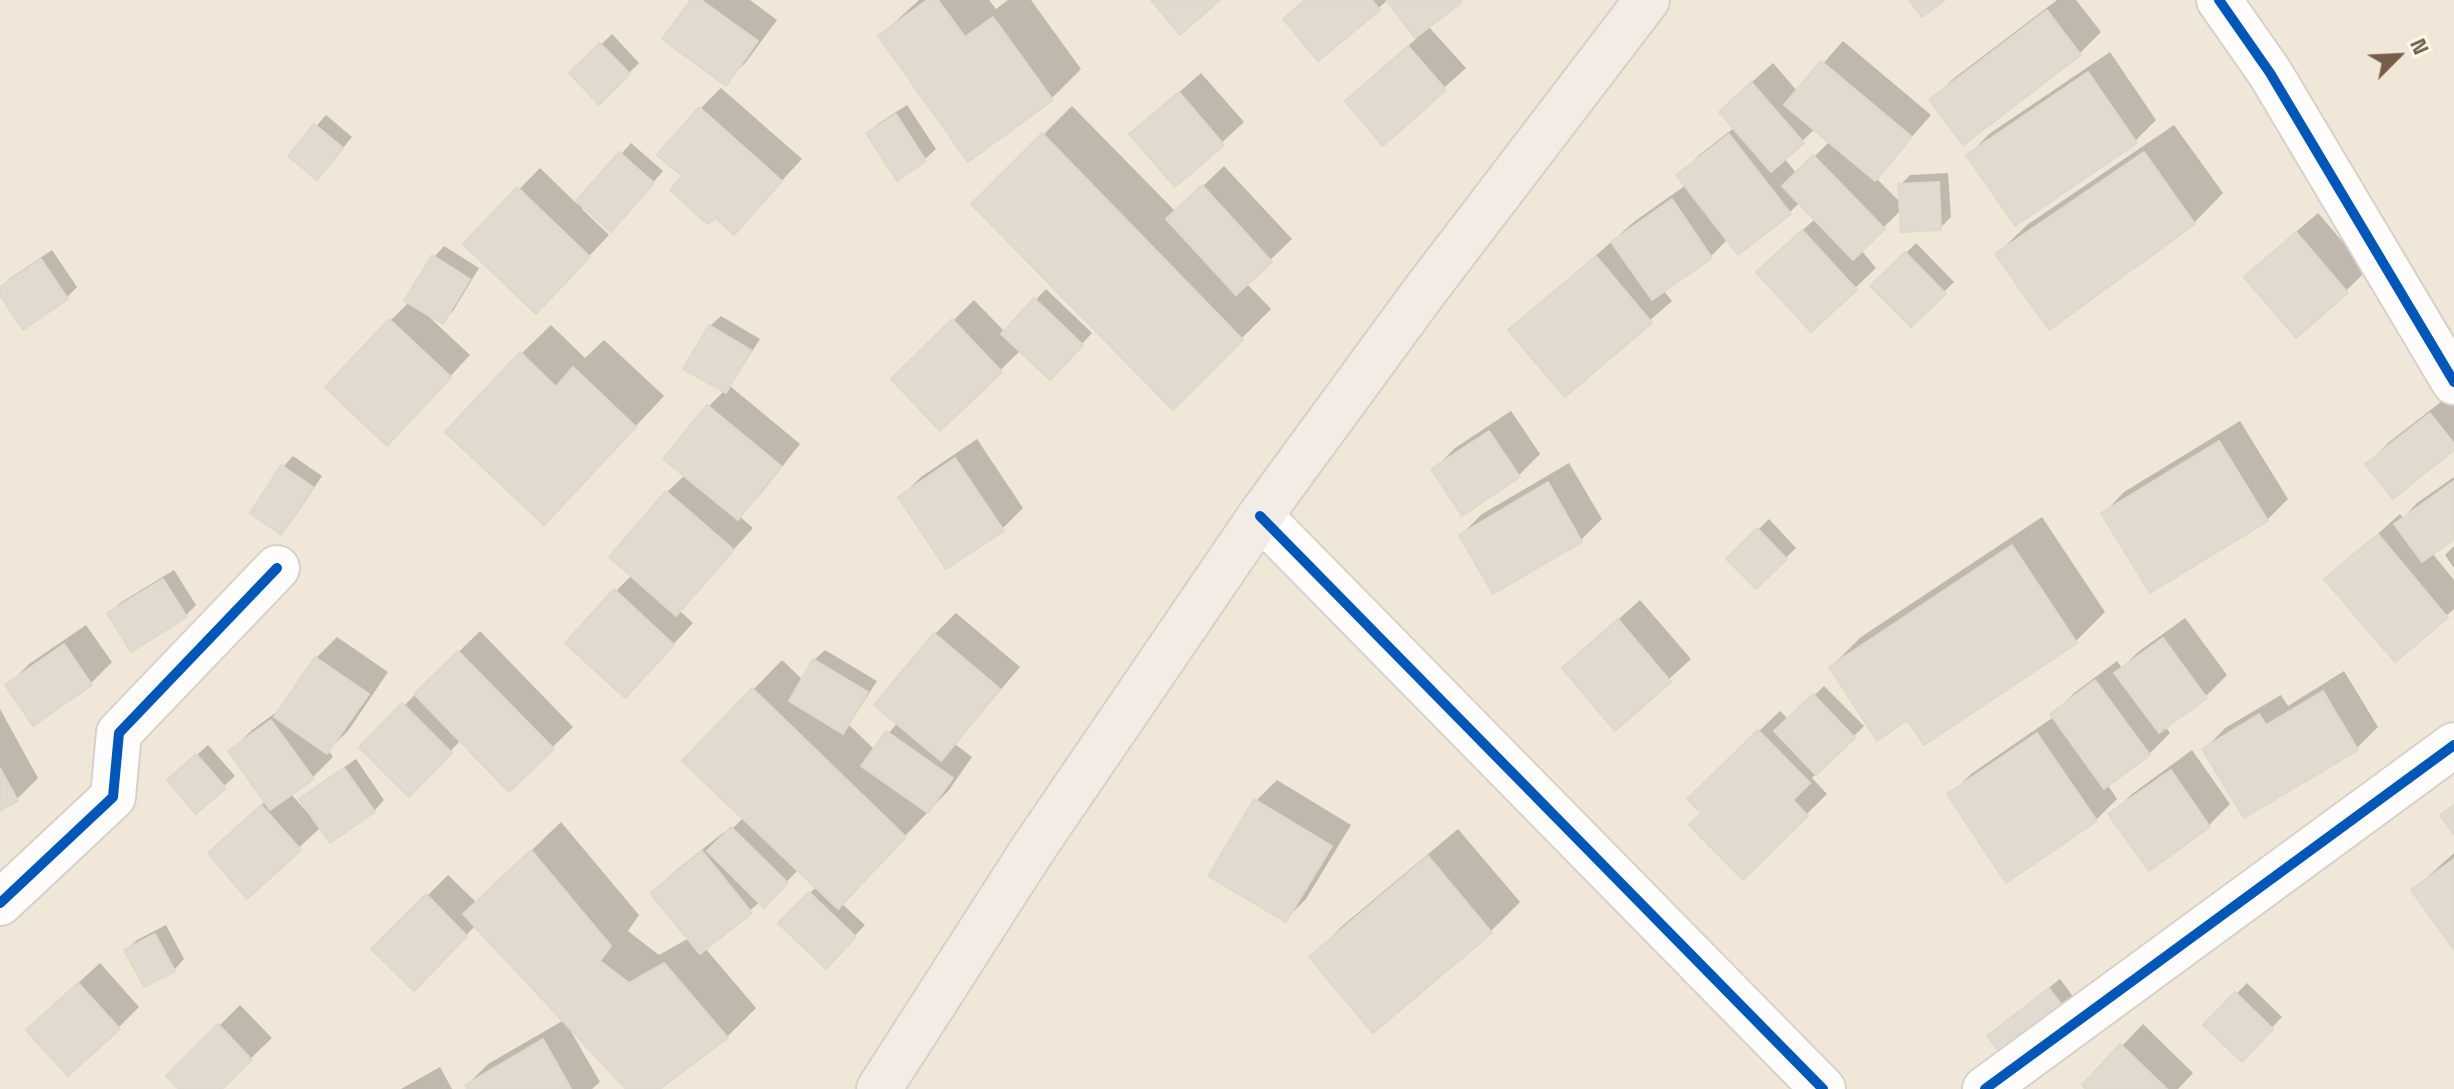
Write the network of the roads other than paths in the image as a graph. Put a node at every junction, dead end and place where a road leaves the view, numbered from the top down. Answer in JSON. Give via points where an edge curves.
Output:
{"nodes":[{"id":1,"x":1647,"y":0,"type":"edge"},
{"id":2,"x":2219,"y":0,"type":"edge"},
{"id":3,"x":2454,"y":382,"type":"edge"},
{"id":4,"x":1260,"y":516,"type":"junction"},
{"id":5,"x":277,"y":568,"type":"dead end"},
{"id":6,"x":2454,"y":745,"type":"edge"},
{"id":7,"x":0,"y":903,"type":"edge"},
{"id":8,"x":879,"y":1089,"type":"edge"},
{"id":9,"x":1823,"y":1089,"type":"edge"},
{"id":10,"x":1985,"y":1089,"type":"edge"}],
"edges":[{"from":1,"to":4,"type":"highway"},
{"from":2,"to":3,"type":"street","via":[[2270,73]]},
{"from":4,"to":8,"type":"highway","via":[[1033,849]]},
{"from":4,"to":9,"type":"street"},
{"from":5,"to":7,"type":"street","via":[[119,733],[113,797]]},
{"from":6,"to":10,"type":"street"}]}
